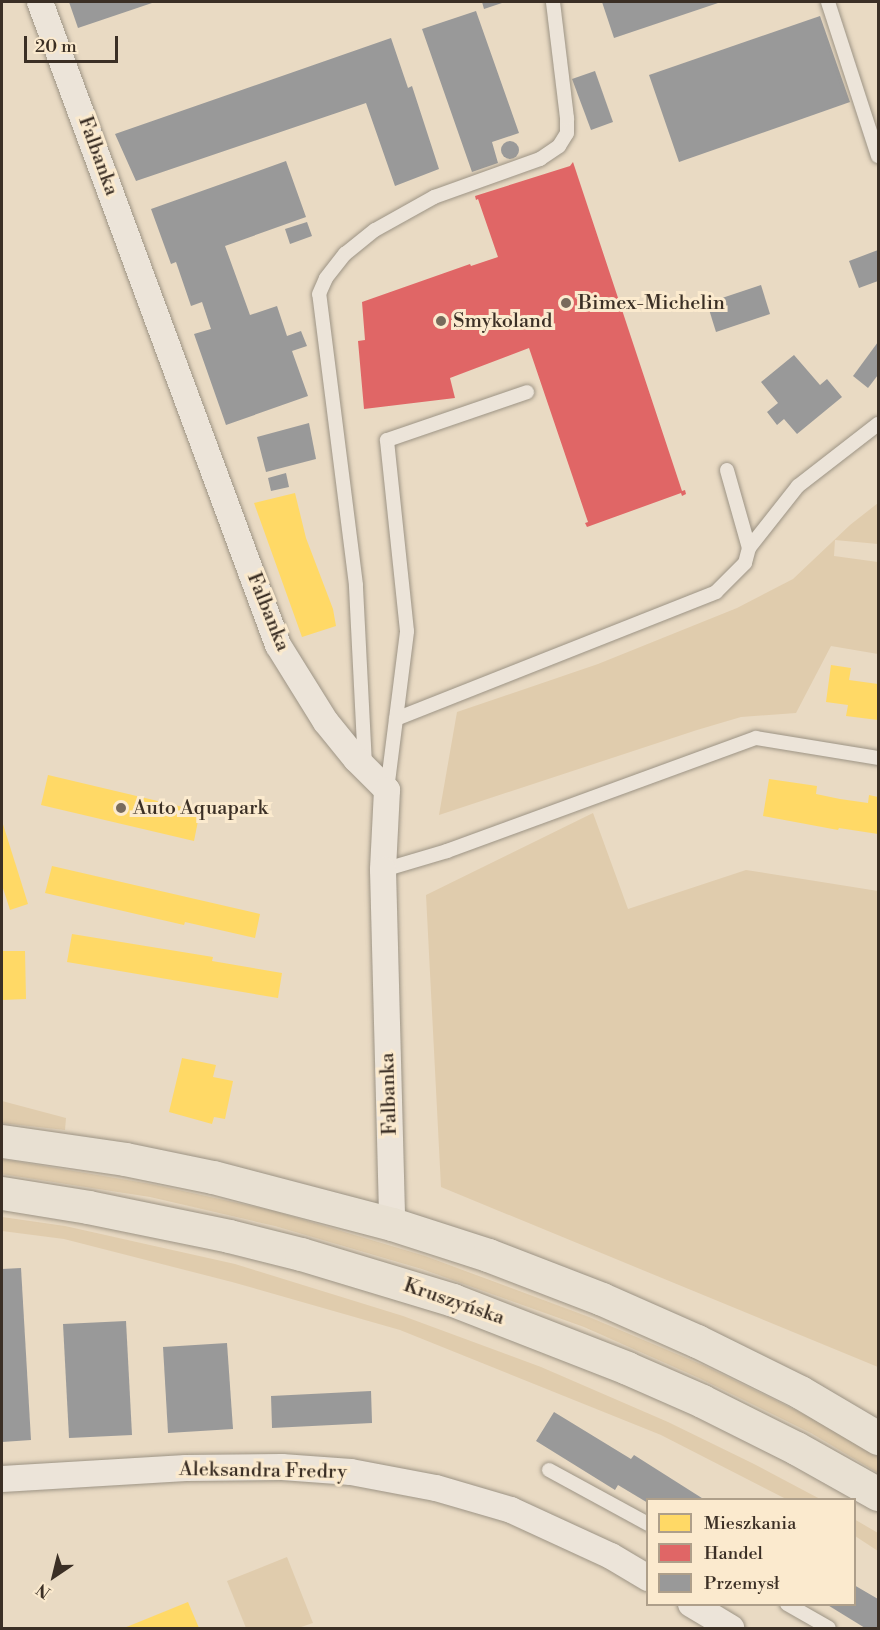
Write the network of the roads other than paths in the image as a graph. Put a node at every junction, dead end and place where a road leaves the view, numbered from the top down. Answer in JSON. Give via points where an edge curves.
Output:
{"nodes":[{"id":1,"x":40,"y":2,"type":"edge"},
{"id":2,"x":552,"y":2,"type":"edge"},
{"id":3,"x":828,"y":2,"type":"edge"},
{"id":4,"x":876,"y":137,"type":"edge"},
{"id":5,"x":879,"y":156,"type":"edge"},
{"id":6,"x":527,"y":392,"type":"dead end"},
{"id":7,"x":879,"y":424,"type":"edge"},
{"id":8,"x":727,"y":470,"type":"dead end"},
{"id":9,"x":749,"y":548,"type":"junction"},
{"id":10,"x":396,"y":719,"type":"junction"},
{"id":11,"x":879,"y":758,"type":"edge"},
{"id":12,"x":365,"y":767,"type":"junction"},
{"id":13,"x":387,"y":790,"type":"junction"},
{"id":14,"x":383,"y":870,"type":"junction"},
{"id":15,"x":2,"y":1140,"type":"edge"},
{"id":16,"x":2,"y":1193,"type":"edge"},
{"id":17,"x":392,"y":1224,"type":"junction"},
{"id":18,"x":879,"y":1438,"type":"edge"},
{"id":19,"x":549,"y":1470,"type":"dead end"},
{"id":20,"x":2,"y":1479,"type":"edge"},
{"id":21,"x":879,"y":1494,"type":"edge"},
{"id":22,"x":646,"y":1523,"type":"edge"},
{"id":23,"x":646,"y":1577,"type":"edge"},
{"id":24,"x":693,"y":1606,"type":"edge"},
{"id":25,"x":789,"y":1606,"type":"edge"},
{"id":26,"x":730,"y":1629,"type":"edge"},
{"id":27,"x":829,"y":1629,"type":"edge"}],
"edges":[{"from":1,"to":12,"type":"street","name":"Falbanka","via":[[278,645],[326,722]]},
{"from":2,"to":12,"type":"lane","via":[[567,118],[567,133],[559,146],[540,159],[434,197],[375,230],[345,254],[319,294],[356,585]]},
{"from":3,"to":4,"type":"lane"},
{"from":4,"to":5,"type":"lane"},
{"from":6,"to":10,"type":"lane","via":[[387,440],[407,631]]},
{"from":7,"to":9,"type":"lane","via":[[798,486]]},
{"from":8,"to":9,"type":"lane"},
{"from":9,"to":10,"type":"lane","via":[[745,563],[716,592]]},
{"from":10,"to":13,"type":"lane"},
{"from":11,"to":14,"type":"lane","via":[[756,738],[447,851]]},
{"from":12,"to":13,"type":"street","name":"Falbanka"},
{"from":13,"to":14,"type":"street","name":"Falbanka"},
{"from":14,"to":17,"type":"street","name":"Falbanka"},
{"from":15,"to":17,"type":"main road","via":[[213,1177]]},
{"from":16,"to":21,"type":"main road","name":"Kruszyńska","via":[[229,1236],[453,1300],[702,1401]]},
{"from":17,"to":18,"type":"main road","via":[[488,1255],[634,1313],[744,1364]]},
{"from":19,"to":22,"type":"lane"},
{"from":20,"to":23,"type":"street","name":"Aleksandra Fredry","via":[[186,1468],[282,1467],[351,1472],[436,1488],[511,1510],[611,1556]]},
{"from":24,"to":26,"type":"street"},
{"from":25,"to":27,"type":"lane"}]}
